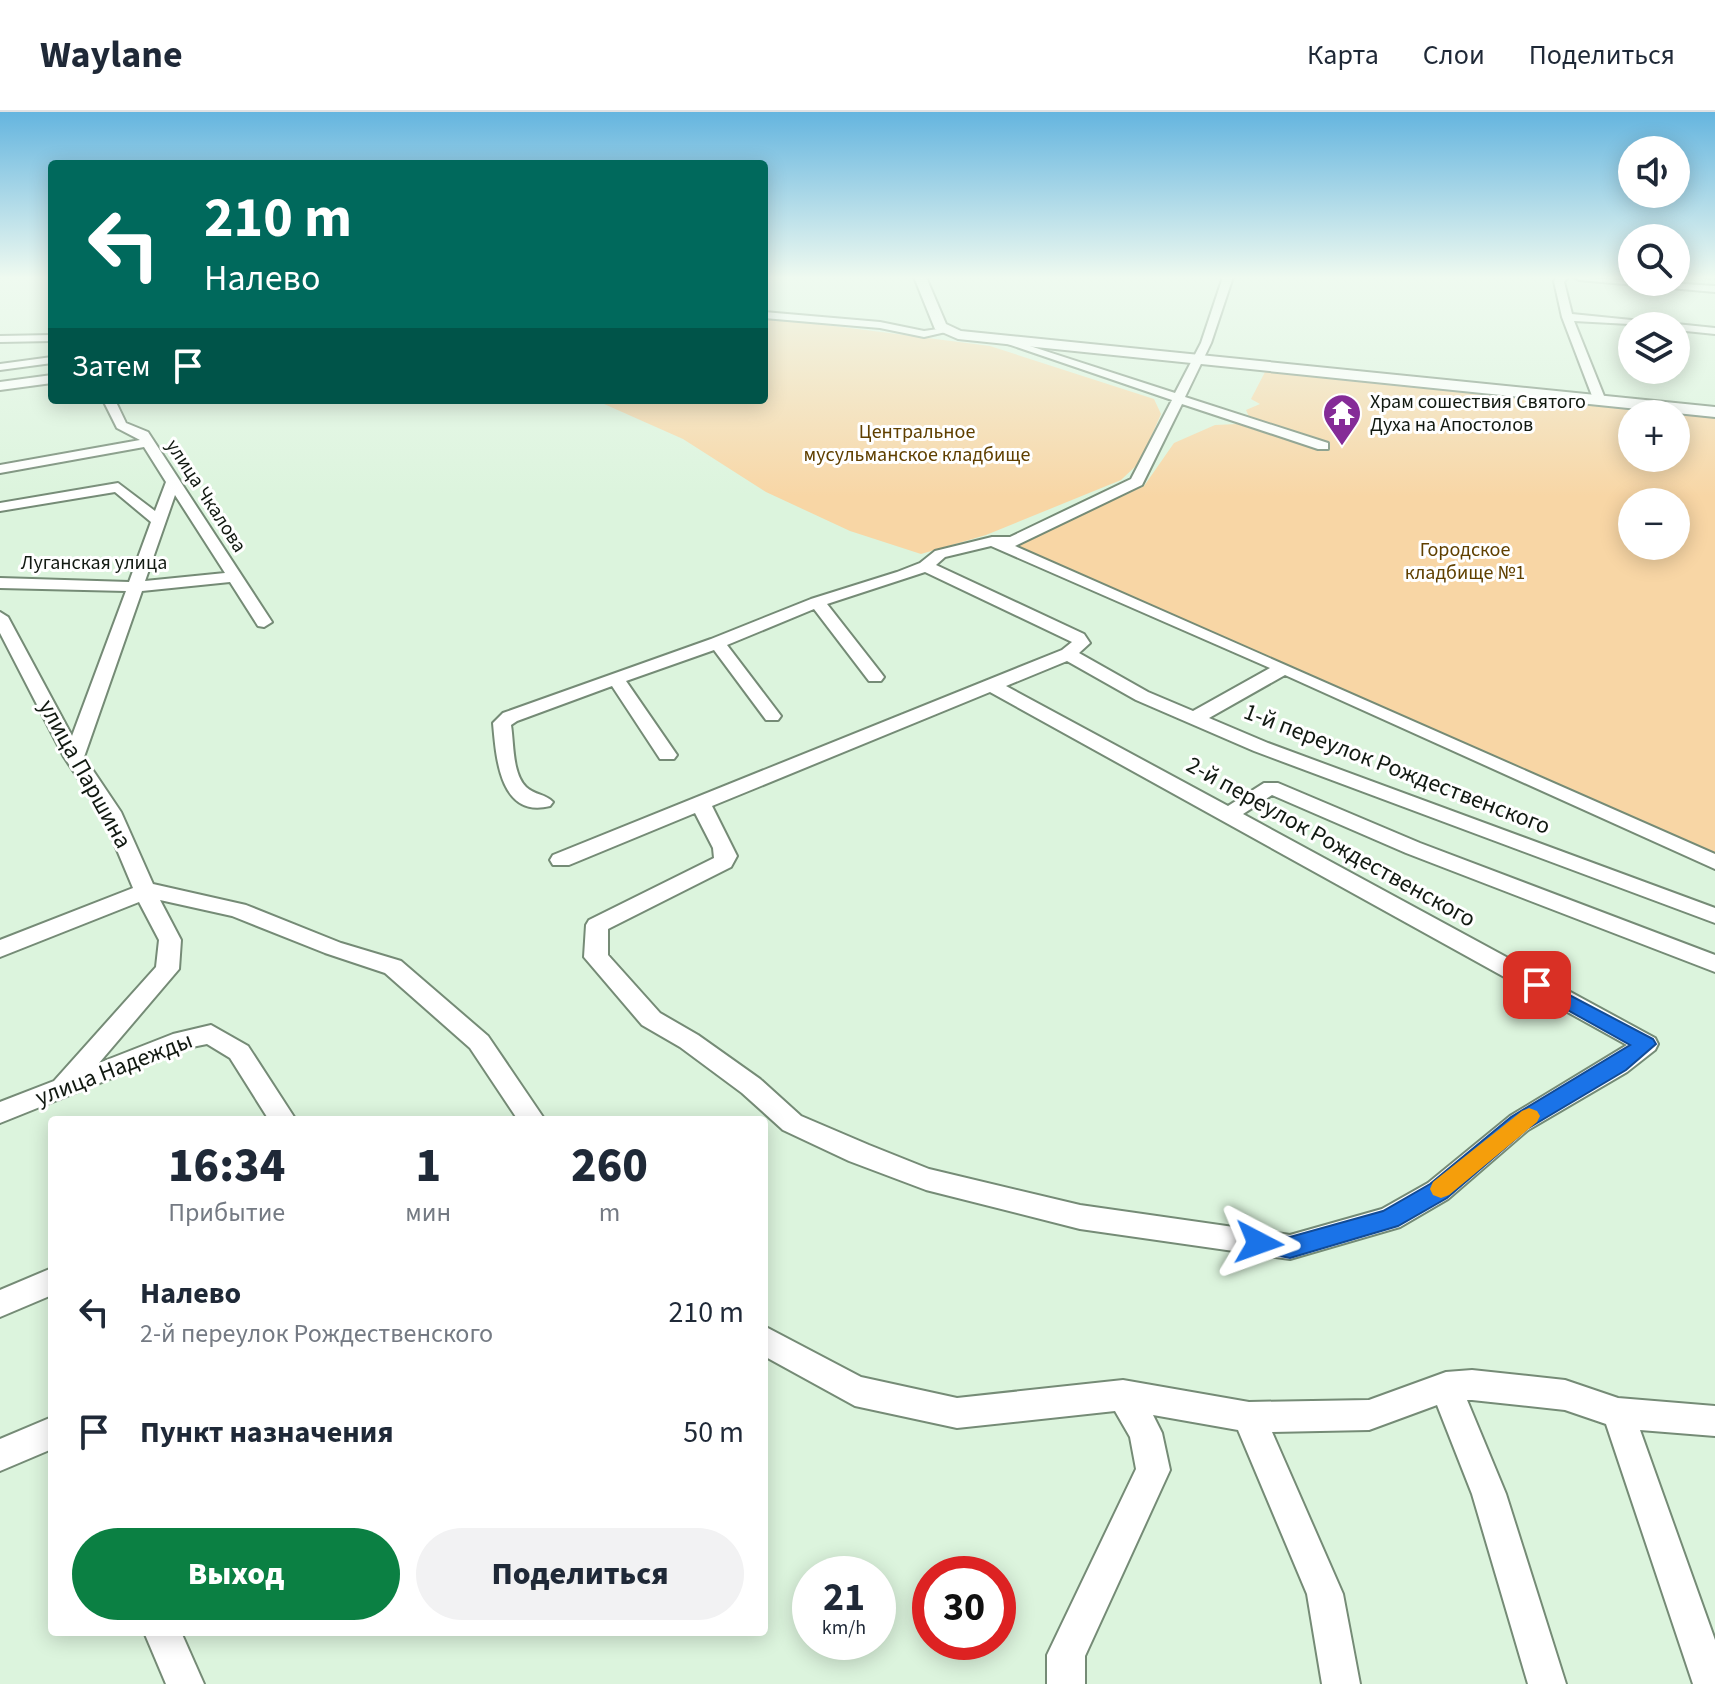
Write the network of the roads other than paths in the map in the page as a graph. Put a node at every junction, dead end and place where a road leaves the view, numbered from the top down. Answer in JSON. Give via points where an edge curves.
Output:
{"nodes":[{"id":1,"x":1032,"y":350,"type":"edge"},
{"id":2,"x":1103,"y":350,"type":"edge"},
{"id":3,"x":1202,"y":350,"type":"edge"},
{"id":4,"x":1580,"y":350,"type":"edge"},
{"id":5,"x":1197,"y":360,"type":"junction"},
{"id":6,"x":48,"y":361,"type":"edge"},
{"id":7,"x":0,"y":367,"type":"edge"},
{"id":8,"x":48,"y":380,"type":"edge"},
{"id":9,"x":0,"y":386,"type":"edge"},
{"id":10,"x":1178,"y":399,"type":"junction"},
{"id":11,"x":1600,"y":401,"type":"junction"},
{"id":12,"x":111,"y":404,"type":"edge"},
{"id":13,"x":1715,"y":412,"type":"edge"},
{"id":14,"x":148,"y":442,"type":"junction"},
{"id":15,"x":1323,"y":446,"type":"dead end"},
{"id":16,"x":0,"y":469,"type":"edge"},
{"id":17,"x":173,"y":482,"type":"junction"},
{"id":18,"x":0,"y":507,"type":"edge"},
{"id":19,"x":159,"y":521,"type":"junction"},
{"id":20,"x":992,"y":541,"type":"junction"},
{"id":21,"x":925,"y":566,"type":"junction"},
{"id":22,"x":235,"y":577,"type":"junction"},
{"id":23,"x":0,"y":583,"type":"edge"},
{"id":24,"x":135,"y":587,"type":"junction"},
{"id":25,"x":817,"y":602,"type":"junction"},
{"id":26,"x":0,"y":617,"type":"edge"},
{"id":27,"x":264,"y":622,"type":"dead end"},
{"id":28,"x":717,"y":643,"type":"junction"},
{"id":29,"x":1068,"y":654,"type":"junction"},
{"id":30,"x":1284,"y":668,"type":"junction"},
{"id":31,"x":875,"y":677,"type":"dead end"},
{"id":32,"x":616,"y":679,"type":"junction"},
{"id":33,"x":991,"y":685,"type":"junction"},
{"id":34,"x":772,"y":716,"type":"dead end"},
{"id":35,"x":1193,"y":719,"type":"junction"},
{"id":36,"x":667,"y":755,"type":"dead end"},
{"id":37,"x":74,"y":757,"type":"junction"},
{"id":38,"x":543,"y":802,"type":"dead end"},
{"id":39,"x":700,"y":802,"type":"junction"},
{"id":40,"x":1228,"y":815,"type":"junction"},
{"id":41,"x":561,"y":860,"type":"dead end"},
{"id":42,"x":1715,"y":862,"type":"edge"},
{"id":43,"x":144,"y":890,"type":"junction"},
{"id":44,"x":1715,"y":916,"type":"edge"},
{"id":45,"x":0,"y":949,"type":"edge"},
{"id":46,"x":1715,"y":964,"type":"edge"},
{"id":47,"x":64,"y":1086,"type":"junction"},
{"id":48,"x":0,"y":1113,"type":"edge"},
{"id":49,"x":280,"y":1116,"type":"edge"},
{"id":50,"x":529,"y":1116,"type":"edge"},
{"id":51,"x":48,"y":1283,"type":"edge"},
{"id":52,"x":0,"y":1304,"type":"edge"},
{"id":53,"x":768,"y":1342,"type":"edge"},
{"id":54,"x":1446,"y":1387,"type":"junction"},
{"id":55,"x":1123,"y":1395,"type":"junction"},
{"id":56,"x":1618,"y":1413,"type":"junction"},
{"id":57,"x":1249,"y":1417,"type":"junction"},
{"id":58,"x":1715,"y":1421,"type":"edge"},
{"id":59,"x":48,"y":1435,"type":"edge"},
{"id":60,"x":0,"y":1455,"type":"edge"},
{"id":61,"x":164,"y":1636,"type":"edge"},
{"id":62,"x":185,"y":1684,"type":"edge"},
{"id":63,"x":1066,"y":1684,"type":"edge"},
{"id":64,"x":1341,"y":1684,"type":"edge"},
{"id":65,"x":1547,"y":1684,"type":"edge"},
{"id":66,"x":1712,"y":1684,"type":"edge"}],
"edges":[{"from":1,"to":10,"type":"street"},
{"from":2,"to":5,"type":"main road"},
{"from":3,"to":5,"type":"street"},
{"from":4,"to":11,"type":"street"},
{"from":5,"to":10,"type":"street"},
{"from":5,"to":11,"type":"main road"},
{"from":6,"to":7,"type":"street"},
{"from":8,"to":9,"type":"street"},
{"from":10,"to":15,"type":"street"},
{"from":10,"to":20,"type":"street","via":[[1137,482],[1012,542]]},
{"from":11,"to":13,"type":"main road"},
{"from":12,"to":14,"type":"street","name":"улица Чкалова","via":[[121,425]]},
{"from":14,"to":16,"type":"street"},
{"from":14,"to":17,"type":"street","name":"улица Чкалова"},
{"from":17,"to":19,"type":"street"},
{"from":17,"to":22,"type":"street","name":"улица Чкалова"},
{"from":18,"to":19,"type":"street","via":[[118,487]]},
{"from":19,"to":24,"type":"street"},
{"from":20,"to":21,"type":"street","via":[[940,554]]},
{"from":20,"to":30,"type":"street"},
{"from":21,"to":25,"type":"street"},
{"from":21,"to":29,"type":"street","via":[[1078,638],[1079,648]]},
{"from":22,"to":24,"type":"street","name":"Луганская улица"},
{"from":22,"to":27,"type":"street","name":"улица Чкалова"},
{"from":23,"to":24,"type":"street","name":"Луганская улица"},
{"from":24,"to":37,"type":"street"},
{"from":25,"to":28,"type":"street"},
{"from":25,"to":31,"type":"street"},
{"from":26,"to":37,"type":"street","name":"улица Паршина"},
{"from":28,"to":32,"type":"street"},
{"from":28,"to":34,"type":"street"},
{"from":29,"to":33,"type":"street"},
{"from":29,"to":35,"type":"street","name":"1-й переулок Рождественского"},
{"from":30,"to":35,"type":"street"},
{"from":30,"to":42,"type":"street"},
{"from":32,"to":36,"type":"street"},
{"from":32,"to":38,"type":"street","via":[[522,710],[502,723],[515,789],[525,800]]},
{"from":33,"to":39,"type":"street"},
{"from":33,"to":40,"type":"street","name":"2-й переулок Рождественского"},
{"from":35,"to":44,"type":"street","name":"1-й переулок Рождественского"},
{"from":37,"to":43,"type":"street","name":"улица Паршина","via":[[111,812]]},
{"from":39,"to":40,"type":"street","name":"2-й переулок Рождественского","via":[[724,848],[723,862],[597,925],[596,957],[651,1019],[751,1086],[792,1123],[926,1179],[1080,1217],[1290,1247],[1390,1219],[1438,1191],[1519,1123],[1646,1044]]},
{"from":39,"to":41,"type":"street"},
{"from":40,"to":46,"type":"street","via":[[1271,787]]},
{"from":43,"to":45,"type":"street"},
{"from":43,"to":47,"type":"street","name":"улица Паршина","via":[[170,940],[167,969]]},
{"from":43,"to":50,"type":"street","via":[[238,910],[393,967],[479,1042]]},
{"from":47,"to":48,"type":"street","name":"улица Надежды"},
{"from":47,"to":49,"type":"street","name":"улица Надежды","via":[[182,1040],[211,1034],[239,1052]]},
{"from":51,"to":52,"type":"street"},
{"from":53,"to":55,"type":"street","via":[[855,1391],[957,1413]]},
{"from":54,"to":56,"type":"street","via":[[1565,1395]]},
{"from":54,"to":57,"type":"street","via":[[1369,1415]]},
{"from":54,"to":65,"type":"street","via":[[1489,1494]]},
{"from":55,"to":57,"type":"street"},
{"from":55,"to":63,"type":"street","via":[[1146,1433],[1153,1470],[1066,1655]]},
{"from":56,"to":58,"type":"street"},
{"from":56,"to":66,"type":"street"},
{"from":57,"to":64,"type":"street","via":[[1325,1594]]},
{"from":59,"to":60,"type":"street"},
{"from":61,"to":62,"type":"street"}]}
